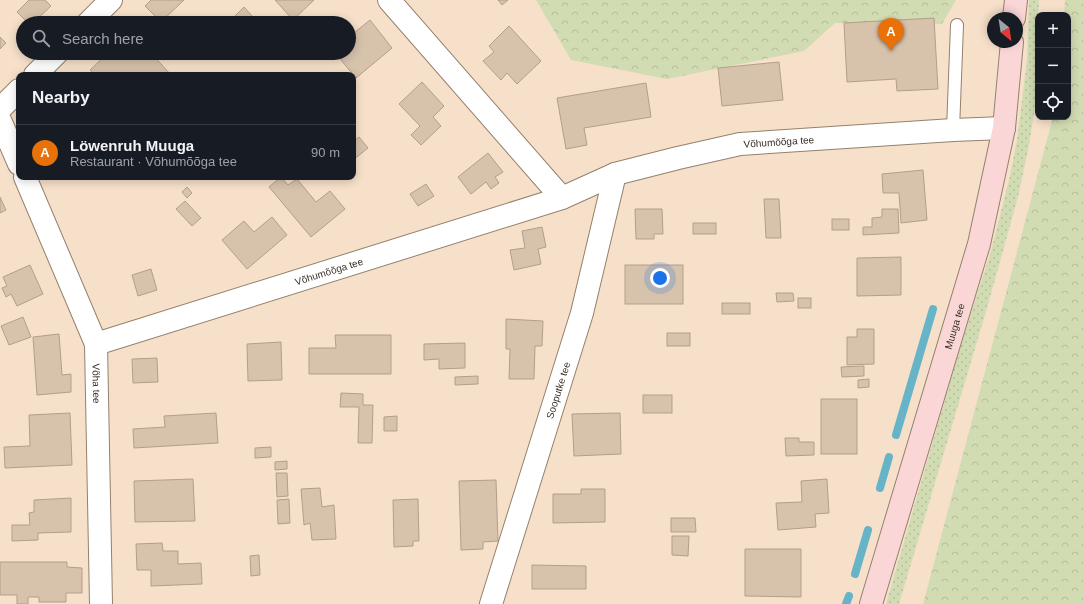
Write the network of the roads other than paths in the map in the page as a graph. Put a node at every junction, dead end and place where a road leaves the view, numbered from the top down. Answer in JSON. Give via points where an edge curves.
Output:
{"nodes":[{"id":1,"x":111,"y":0,"type":"edge"},
{"id":2,"x":389,"y":0,"type":"edge"},
{"id":3,"x":1016,"y":0,"type":"edge"},
{"id":4,"x":1015,"y":12,"type":"edge"},
{"id":5,"x":95,"y":16,"type":"edge"},
{"id":6,"x":958,"y":25,"type":"dead end"},
{"id":7,"x":1011,"y":48,"type":"edge"},
{"id":8,"x":50,"y":60,"type":"edge"},
{"id":9,"x":37,"y":72,"type":"edge"},
{"id":10,"x":16,"y":93,"type":"edge"},
{"id":11,"x":0,"y":109,"type":"edge"},
{"id":12,"x":0,"y":120,"type":"edge"},
{"id":13,"x":1004,"y":128,"type":"junction"},
{"id":14,"x":953,"y":130,"type":"junction"},
{"id":15,"x":16,"y":157,"type":"edge"},
{"id":16,"x":615,"y":174,"type":"junction"},
{"id":17,"x":26,"y":180,"type":"edge"},
{"id":18,"x":562,"y":198,"type":"junction"},
{"id":19,"x":96,"y":344,"type":"junction"},
{"id":20,"x":101,"y":604,"type":"edge"},
{"id":21,"x":491,"y":604,"type":"edge"},
{"id":22,"x":871,"y":604,"type":"edge"}],
"edges":[{"from":1,"to":5,"type":"street"},
{"from":2,"to":18,"type":"street"},
{"from":3,"to":4,"type":"main road"},
{"from":6,"to":14,"type":"lane"},
{"from":7,"to":13,"type":"main road","name":"Muuga tee"},
{"from":8,"to":9,"type":"street"},
{"from":10,"to":11,"type":"street"},
{"from":12,"to":15,"type":"street"},
{"from":13,"to":14,"type":"street","name":"Võhumõõga tee"},
{"from":13,"to":22,"type":"main road","name":"Muuga tee","via":[[979,244]]},
{"from":14,"to":16,"type":"street","name":"Võhumõõga tee","via":[[740,144]]},
{"from":16,"to":18,"type":"street","name":"Võhumõõga tee"},
{"from":16,"to":21,"type":"street","name":"Sooputke tee","via":[[582,313]]},
{"from":17,"to":19,"type":"street","name":"Võha tee"},
{"from":18,"to":19,"type":"street","name":"Võhumõõga tee"},
{"from":19,"to":20,"type":"street","name":"Võha tee"}]}
